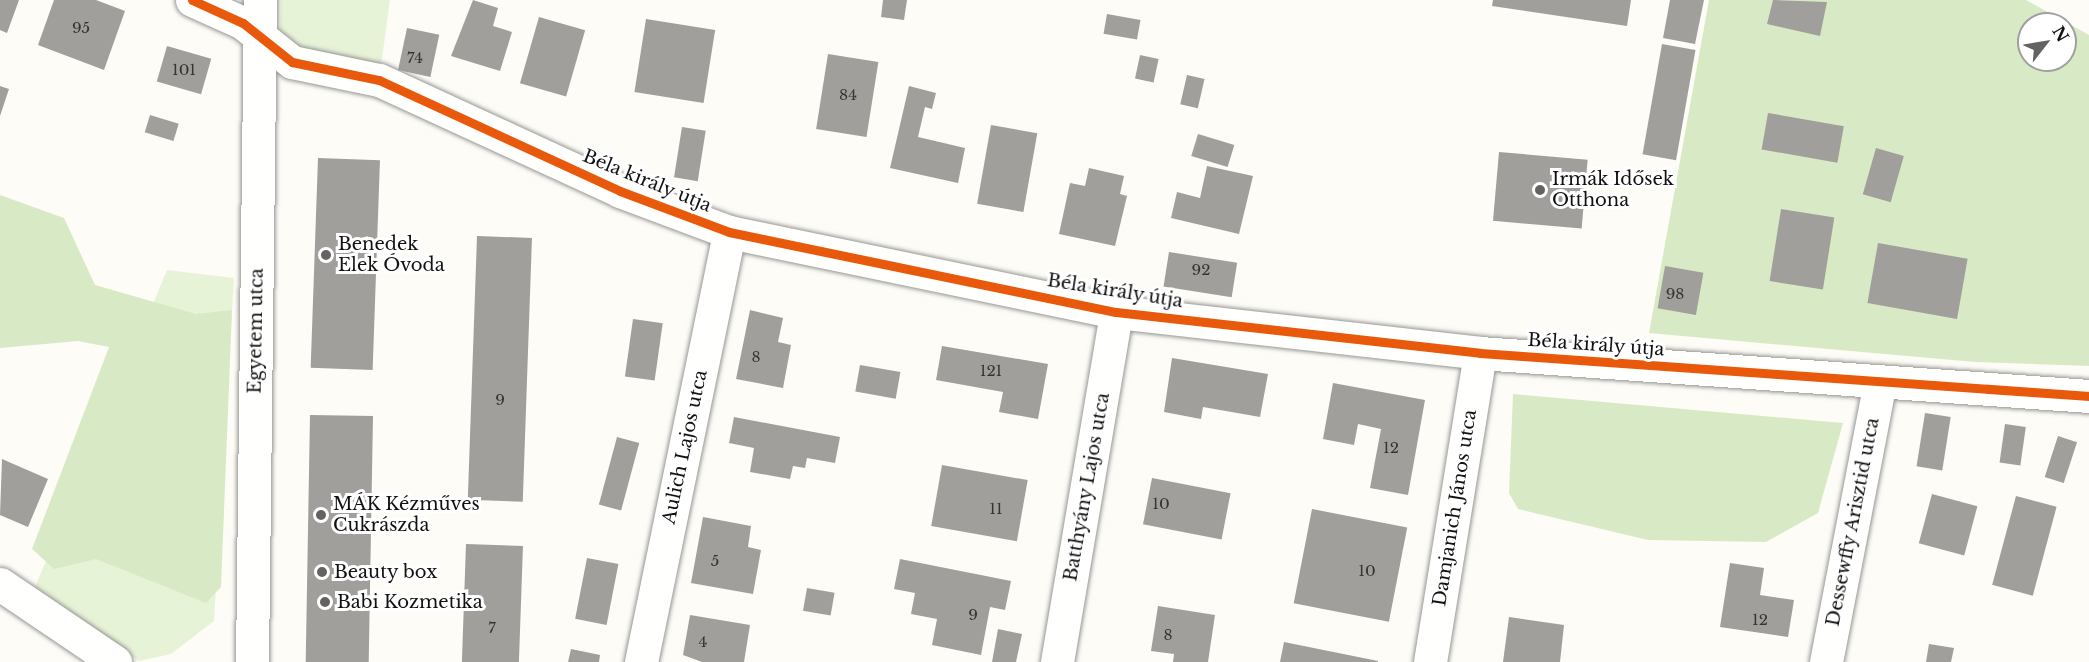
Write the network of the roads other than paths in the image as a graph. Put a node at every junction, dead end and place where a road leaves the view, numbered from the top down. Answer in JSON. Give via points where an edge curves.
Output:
{"nodes":[{"id":1,"x":192,"y":0,"type":"edge"},
{"id":2,"x":260,"y":0,"type":"edge"},
{"id":3,"x":260,"y":38,"type":"junction"},
{"id":4,"x":729,"y":232,"type":"junction"},
{"id":5,"x":1116,"y":312,"type":"junction"},
{"id":6,"x":1480,"y":353,"type":"junction"},
{"id":7,"x":1880,"y":382,"type":"junction"},
{"id":8,"x":2089,"y":396,"type":"edge"},
{"id":9,"x":0,"y":584,"type":"edge"},
{"id":10,"x":115,"y":662,"type":"edge"},
{"id":11,"x":252,"y":662,"type":"edge"},
{"id":12,"x":641,"y":662,"type":"edge"},
{"id":13,"x":1057,"y":662,"type":"edge"},
{"id":14,"x":1430,"y":662,"type":"edge"},
{"id":15,"x":1826,"y":662,"type":"edge"}],
"edges":[{"from":1,"to":3,"type":"street","name":"Béla király útja","via":[[243,23]]},
{"from":2,"to":3,"type":"street","name":"Egyetem utca"},
{"from":3,"to":4,"type":"street","name":"Béla király útja","via":[[292,62],[379,80],[620,191]]},
{"from":3,"to":11,"type":"street","name":"Egyetem utca"},
{"from":4,"to":5,"type":"street","name":"Béla király útja"},
{"from":4,"to":12,"type":"street","name":"Aulich Lajos utca"},
{"from":5,"to":6,"type":"street","name":"Béla király útja"},
{"from":5,"to":13,"type":"street","name":"Batthyány Lajos utca"},
{"from":6,"to":7,"type":"street","name":"Béla király útja"},
{"from":6,"to":14,"type":"street","name":"Damjanich János utca"},
{"from":7,"to":8,"type":"street","name":"Béla király útja"},
{"from":7,"to":15,"type":"street","name":"Dessewffy Arisztid utca"},
{"from":9,"to":10,"type":"street"}]}
